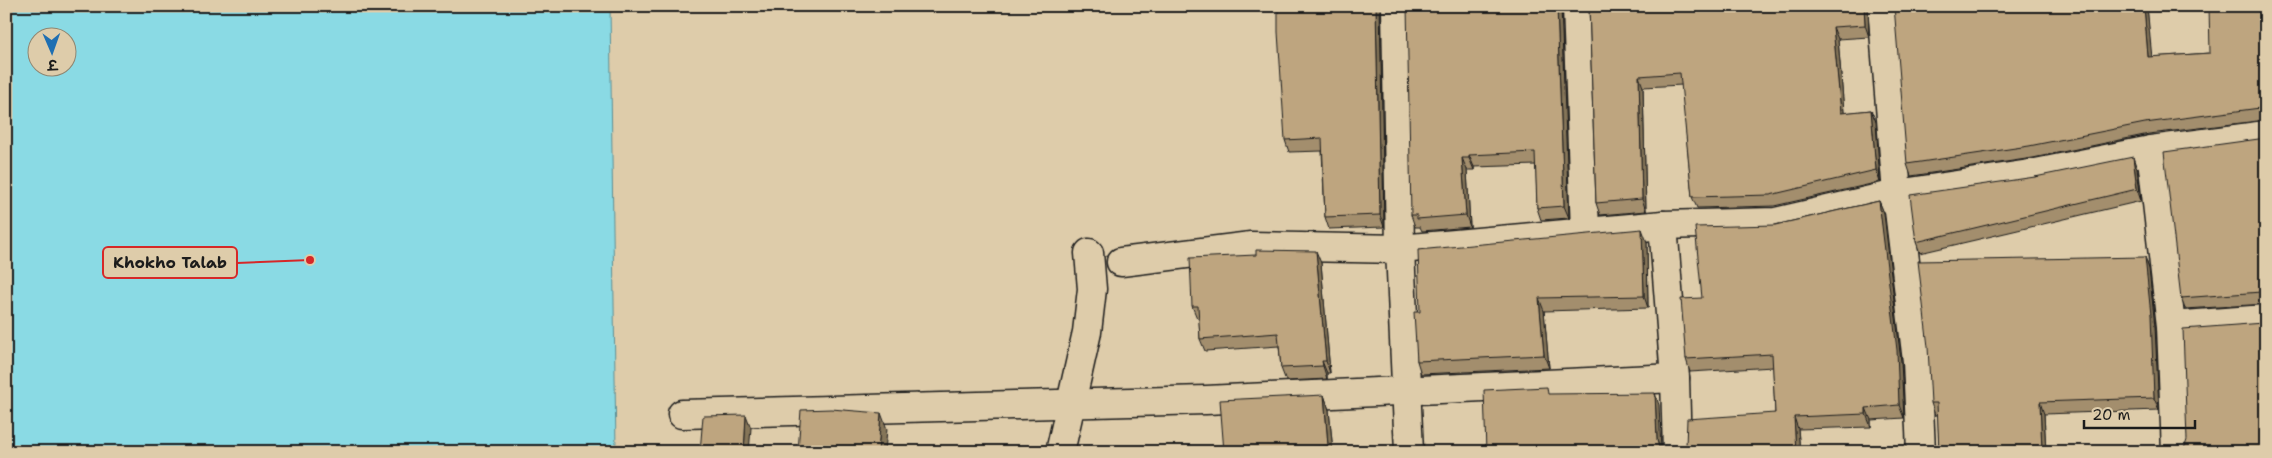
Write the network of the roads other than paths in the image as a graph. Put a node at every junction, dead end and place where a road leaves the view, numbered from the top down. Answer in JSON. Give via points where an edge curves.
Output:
{"nodes":[{"id":1,"x":1396,"y":6,"type":"edge"},
{"id":2,"x":1577,"y":6,"type":"edge"},
{"id":3,"x":1882,"y":6,"type":"edge"},
{"id":4,"x":2266,"y":136,"type":"edge"},
{"id":5,"x":2151,"y":150,"type":"junction"},
{"id":6,"x":1897,"y":194,"type":"junction"},
{"id":7,"x":1663,"y":225,"type":"junction"},
{"id":8,"x":1585,"y":232,"type":"junction"},
{"id":9,"x":1400,"y":249,"type":"junction"},
{"id":10,"x":1089,"y":253,"type":"dead end"},
{"id":11,"x":1121,"y":262,"type":"dead end"},
{"id":12,"x":2266,"y":319,"type":"edge"},
{"id":13,"x":2171,"y":326,"type":"junction"},
{"id":14,"x":1675,"y":378,"type":"junction"},
{"id":15,"x":1406,"y":390,"type":"junction"},
{"id":16,"x":1070,"y":404,"type":"junction"},
{"id":17,"x":682,"y":414,"type":"dead end"},
{"id":18,"x":1060,"y":452,"type":"edge"},
{"id":19,"x":1409,"y":452,"type":"edge"},
{"id":20,"x":1677,"y":452,"type":"edge"},
{"id":21,"x":1921,"y":452,"type":"edge"},
{"id":22,"x":2176,"y":452,"type":"edge"}],
"edges":[{"from":1,"to":9,"type":"street"},
{"from":2,"to":8,"type":"street"},
{"from":3,"to":6,"type":"street"},
{"from":4,"to":5,"type":"street"},
{"from":5,"to":6,"type":"street","via":[[2036,174]]},
{"from":5,"to":13,"type":"street"},
{"from":6,"to":7,"type":"street","via":[[1776,222]]},
{"from":6,"to":21,"type":"street","via":[[1916,361]]},
{"from":7,"to":8,"type":"street"},
{"from":7,"to":14,"type":"street"},
{"from":8,"to":9,"type":"street"},
{"from":9,"to":11,"type":"street","via":[[1251,246]]},
{"from":9,"to":15,"type":"street"},
{"from":10,"to":16,"type":"street","via":[[1092,289],[1087,332]]},
{"from":12,"to":13,"type":"street"},
{"from":13,"to":22,"type":"street"},
{"from":14,"to":15,"type":"street"},
{"from":14,"to":20,"type":"street"},
{"from":15,"to":16,"type":"street"},
{"from":15,"to":19,"type":"street"},
{"from":16,"to":17,"type":"street"},
{"from":16,"to":18,"type":"street"}]}
